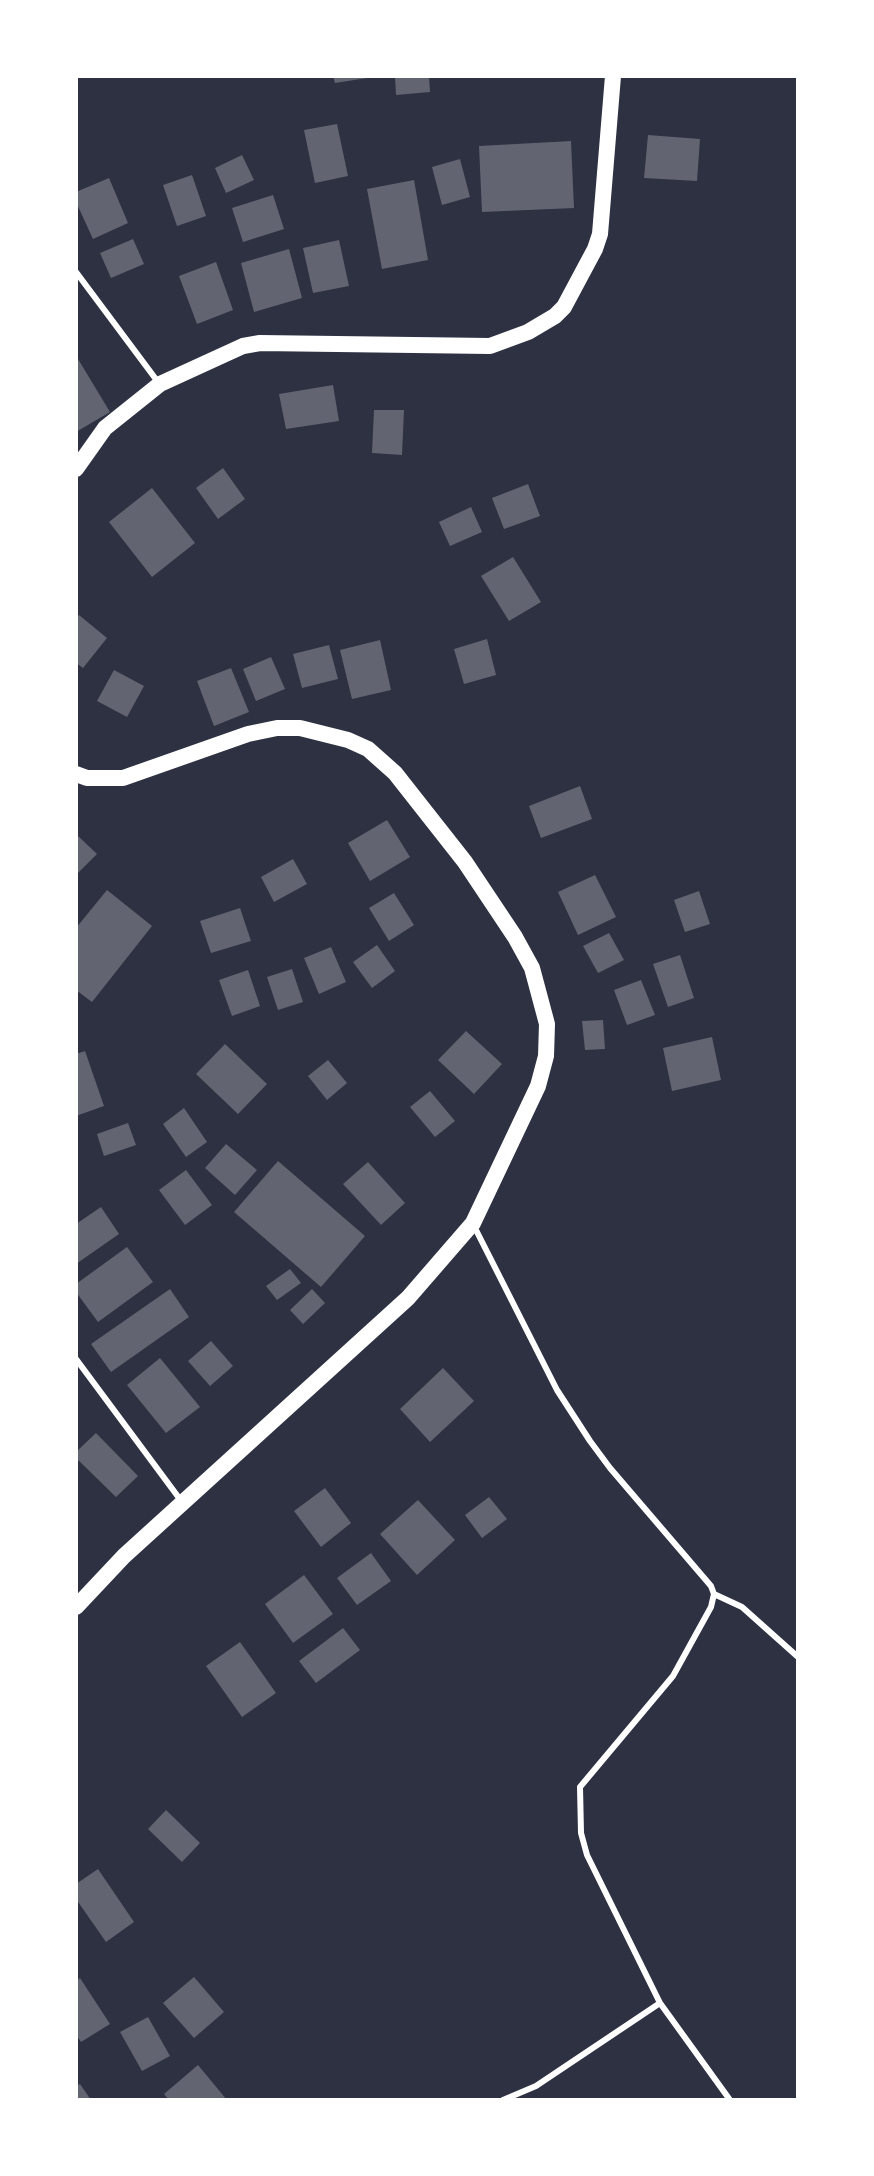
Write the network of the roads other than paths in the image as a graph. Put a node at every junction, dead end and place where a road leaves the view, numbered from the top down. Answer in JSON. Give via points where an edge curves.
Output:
{"nodes":[{"id":1,"x":613,"y":76,"type":"edge"},
{"id":2,"x":76,"y":272,"type":"edge"},
{"id":3,"x":159,"y":384,"type":"junction"},
{"id":4,"x":76,"y":469,"type":"edge"},
{"id":5,"x":76,"y":774,"type":"edge"},
{"id":6,"x":473,"y":1223,"type":"junction"},
{"id":7,"x":76,"y":1359,"type":"edge"},
{"id":8,"x":183,"y":1503,"type":"junction"},
{"id":9,"x":714,"y":1594,"type":"junction"},
{"id":10,"x":76,"y":1607,"type":"edge"},
{"id":11,"x":798,"y":1657,"type":"edge"},
{"id":12,"x":660,"y":2003,"type":"junction"},
{"id":13,"x":503,"y":2100,"type":"edge"},
{"id":14,"x":730,"y":2100,"type":"edge"}],
"edges":[{"from":1,"to":3,"type":"highway","via":[[600,234],[564,307],[555,315],[528,332],[490,346],[252,344]]},
{"from":2,"to":3,"type":"street"},
{"from":3,"to":4,"type":"highway","via":[[105,428]]},
{"from":5,"to":6,"type":"highway","via":[[87,778],[123,778],[248,734],[277,728],[300,728],[348,740],[368,748],[395,773],[465,862],[515,937],[532,968],[547,1023],[546,1056],[538,1086]]},
{"from":6,"to":8,"type":"highway","via":[[408,1298]]},
{"from":6,"to":9,"type":"street","via":[[557,1389],[590,1441]]},
{"from":7,"to":8,"type":"street"},
{"from":8,"to":10,"type":"highway","via":[[124,1556]]},
{"from":9,"to":11,"type":"street","via":[[742,1607]]},
{"from":9,"to":12,"type":"street","via":[[711,1607],[673,1676],[580,1787],[581,1833],[587,1855]]},
{"from":12,"to":13,"type":"street","via":[[536,2086]]},
{"from":12,"to":14,"type":"street"}]}
